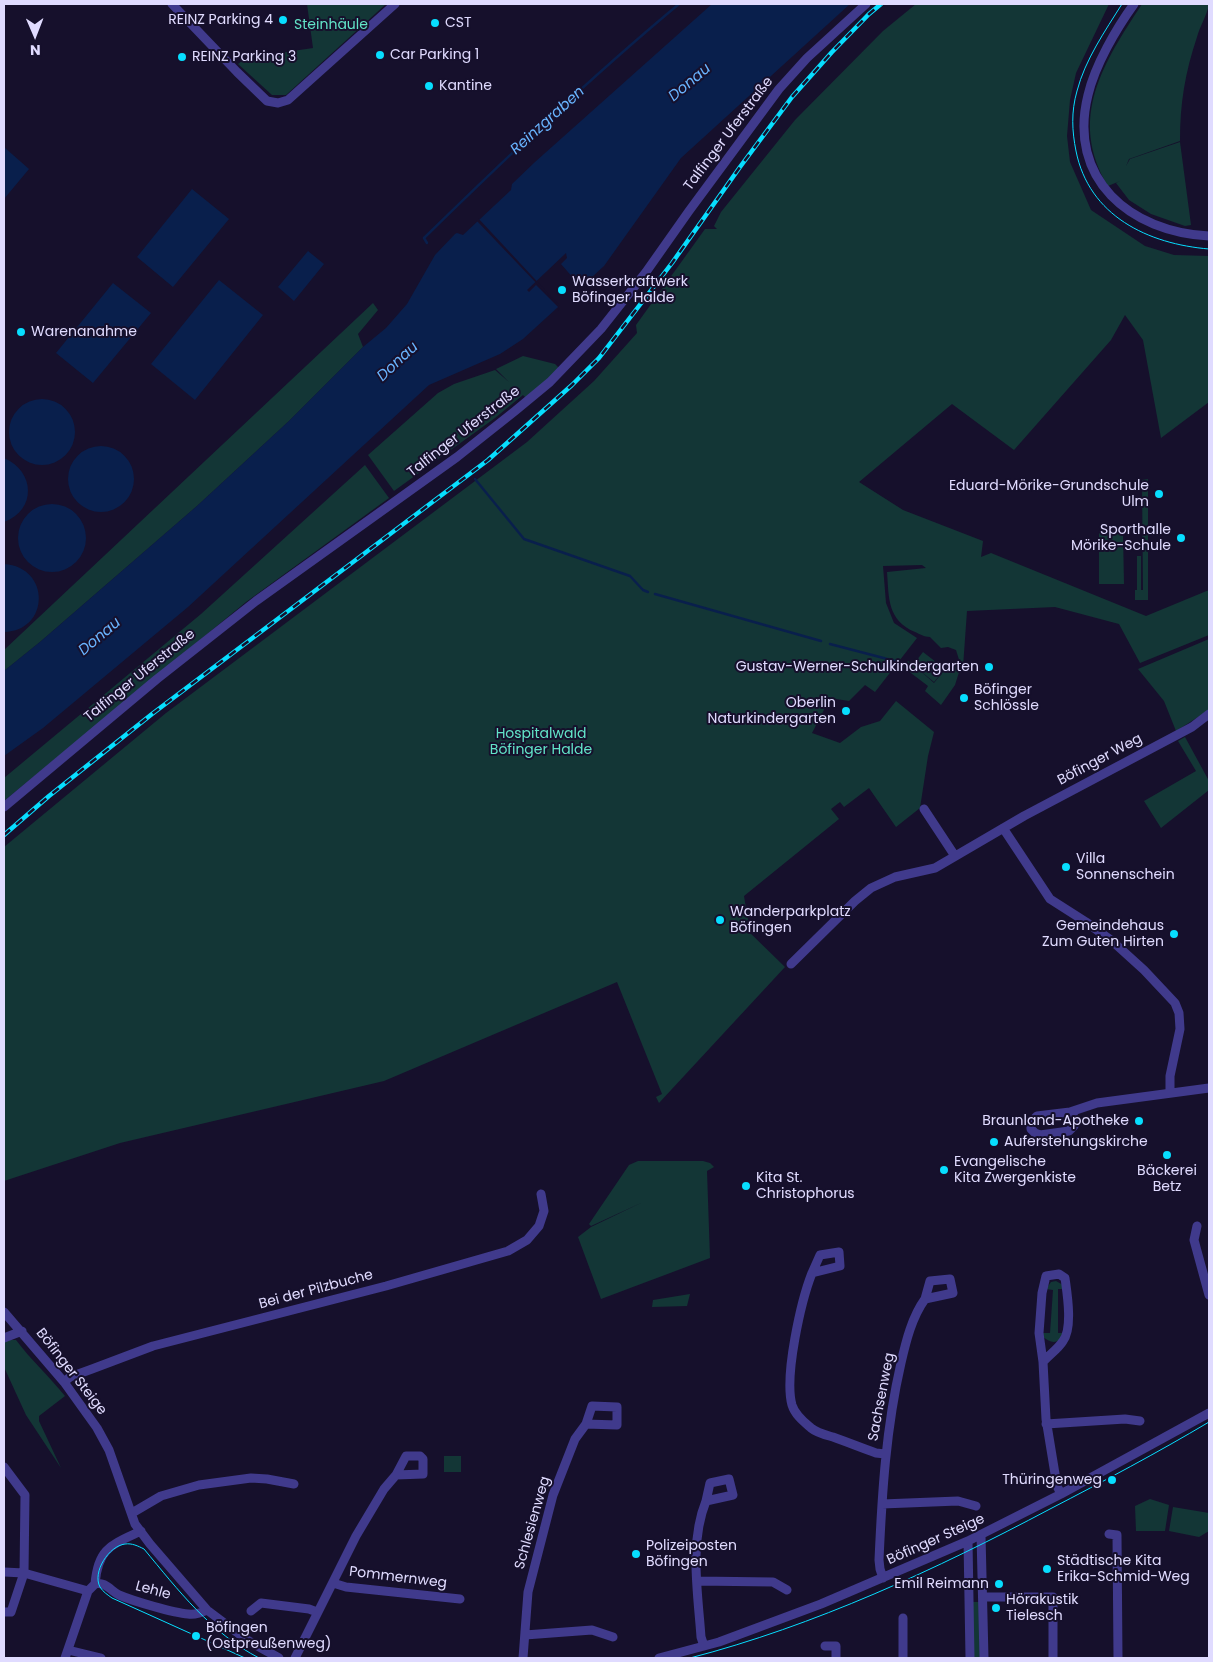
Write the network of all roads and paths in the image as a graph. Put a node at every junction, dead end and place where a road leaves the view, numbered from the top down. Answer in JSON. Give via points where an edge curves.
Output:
{"nodes":[{"id":1,"x":172,"y":4,"type":"edge"},
{"id":2,"x":395,"y":4,"type":"edge"},
{"id":3,"x":866,"y":4,"type":"edge"},
{"id":4,"x":1134,"y":4,"type":"edge"},
{"id":5,"x":1209,"y":236,"type":"edge"},
{"id":6,"x":1209,"y":714,"type":"edge"},
{"id":7,"x":4,"y":806,"type":"edge"},
{"id":8,"x":924,"y":809,"type":"dead end"},
{"id":9,"x":1003,"y":828,"type":"junction"},
{"id":10,"x":955,"y":856,"type":"junction"},
{"id":11,"x":791,"y":964,"type":"dead end"},
{"id":12,"x":1209,"y":1088,"type":"edge"},
{"id":13,"x":1170,"y":1093,"type":"junction"},
{"id":14,"x":1073,"y":1111,"type":"junction"},
{"id":15,"x":541,"y":1194,"type":"dead end"},
{"id":16,"x":1197,"y":1226,"type":"dead end"},
{"id":17,"x":812,"y":1272,"type":"dead end"},
{"id":18,"x":1209,"y":1295,"type":"edge"},
{"id":19,"x":925,"y":1299,"type":"dead end"},
{"id":20,"x":4,"y":1312,"type":"edge"},
{"id":21,"x":22,"y":1331,"type":"junction"},
{"id":22,"x":4,"y":1338,"type":"edge"},
{"id":23,"x":1040,"y":1342,"type":"junction"},
{"id":24,"x":1059,"y":1346,"type":"junction"},
{"id":25,"x":1043,"y":1362,"type":"junction"},
{"id":26,"x":64,"y":1382,"type":"junction"},
{"id":27,"x":1209,"y":1413,"type":"edge"},
{"id":28,"x":1140,"y":1421,"type":"dead end"},
{"id":29,"x":586,"y":1424,"type":"dead end"},
{"id":30,"x":1046,"y":1424,"type":"junction"},
{"id":31,"x":885,"y":1454,"type":"junction"},
{"id":32,"x":4,"y":1468,"type":"edge"},
{"id":33,"x":396,"y":1475,"type":"dead end"},
{"id":34,"x":294,"y":1484,"type":"dead end"},
{"id":35,"x":1061,"y":1494,"type":"junction"},
{"id":36,"x":706,"y":1501,"type":"dead end"},
{"id":37,"x":882,"y":1504,"type":"junction"},
{"id":38,"x":976,"y":1506,"type":"dead end"},
{"id":39,"x":132,"y":1513,"type":"junction"},
{"id":40,"x":141,"y":1531,"type":"junction"},
{"id":41,"x":1109,"y":1534,"type":"dead end"},
{"id":42,"x":981,"y":1535,"type":"junction"},
{"id":43,"x":968,"y":1541,"type":"junction"},
{"id":44,"x":4,"y":1572,"type":"edge"},
{"id":45,"x":24,"y":1573,"type":"junction"},
{"id":46,"x":883,"y":1578,"type":"junction"},
{"id":47,"x":698,"y":1581,"type":"junction"},
{"id":48,"x":334,"y":1582,"type":"junction"},
{"id":49,"x":95,"y":1584,"type":"junction"},
{"id":50,"x":787,"y":1590,"type":"dead end"},
{"id":51,"x":88,"y":1591,"type":"junction"},
{"id":52,"x":983,"y":1597,"type":"junction"},
{"id":53,"x":460,"y":1599,"type":"dead end"},
{"id":54,"x":207,"y":1610,"type":"junction"},
{"id":55,"x":251,"y":1611,"type":"dead end"},
{"id":56,"x":4,"y":1612,"type":"edge"},
{"id":57,"x":316,"y":1612,"type":"junction"},
{"id":58,"x":903,"y":1618,"type":"dead end"},
{"id":59,"x":525,"y":1635,"type":"junction"},
{"id":60,"x":613,"y":1637,"type":"dead end"},
{"id":61,"x":704,"y":1646,"type":"junction"},
{"id":62,"x":825,"y":1646,"type":"dead end"},
{"id":63,"x":67,"y":1654,"type":"edge"},
{"id":64,"x":102,"y":1658,"type":"edge"},
{"id":65,"x":279,"y":1658,"type":"edge"},
{"id":66,"x":295,"y":1658,"type":"edge"},
{"id":67,"x":523,"y":1658,"type":"edge"},
{"id":68,"x":659,"y":1658,"type":"edge"},
{"id":69,"x":836,"y":1658,"type":"edge"},
{"id":70,"x":903,"y":1658,"type":"edge"},
{"id":71,"x":970,"y":1658,"type":"edge"},
{"id":72,"x":984,"y":1658,"type":"edge"},
{"id":73,"x":1054,"y":1658,"type":"edge"},
{"id":74,"x":1118,"y":1658,"type":"edge"}],
"edges":[{"from":1,"to":2,"type":"street","via":[[267,101],[278,103],[288,100]]},
{"from":3,"to":7,"type":"street","name":"Talfinger Uferstraße","via":[[807,58],[779,89],[601,330],[550,382],[449,462],[256,601]]},
{"from":4,"to":5,"type":"street","via":[[1109,45],[1088,95],[1084,134],[1087,152],[1103,187],[1138,218],[1187,234]]},
{"from":6,"to":9,"type":"street","name":"Böfinger Weg","via":[[1192,727]]},
{"from":8,"to":10,"type":"street"},
{"from":9,"to":10,"type":"street","name":"Böfinger Weg"},
{"from":9,"to":13,"type":"street","via":[[1048,896],[1117,945],[1173,1000],[1179,1013],[1180,1029],[1170,1076]]},
{"from":10,"to":11,"type":"street","name":"Böfinger Weg","via":[[935,868],[895,877],[871,888]]},
{"from":12,"to":13,"type":"street"},
{"from":13,"to":14,"type":"street","via":[[1097,1103]]},
{"from":14,"to":14,"type":"street","via":[[1036,1117],[1031,1122],[1031,1129],[1040,1135],[1069,1131],[1074,1126]]},
{"from":15,"to":26,"type":"street","name":"Bei der Pilzbuche","via":[[544,1211],[539,1226],[527,1240],[508,1251],[153,1346]]},
{"from":16,"to":18,"type":"street","via":[[1194,1240]]},
{"from":17,"to":31,"type":"street","via":[[795,1344],[790,1392],[793,1407],[814,1430]]},
{"from":19,"to":31,"type":"street","name":"Sachsenweg","via":[[914,1317],[905,1347]]},
{"from":20,"to":21,"type":"street","name":"Böfinger Steige"},
{"from":21,"to":22,"type":"street"},
{"from":21,"to":26,"type":"street","name":"Böfinger Steige"},
{"from":23,"to":24,"type":"street"},
{"from":23,"to":24,"type":"street","via":[[1046,1276],[1059,1274],[1065,1278],[1068,1312],[1064,1340]]},
{"from":23,"to":25,"type":"street"},
{"from":24,"to":25,"type":"street"},
{"from":25,"to":30,"type":"street"},
{"from":26,"to":39,"type":"street","name":"Böfinger Steige","via":[[98,1428]]},
{"from":27,"to":35,"type":"street","name":"Böfinger Steige"},
{"from":28,"to":30,"type":"street"},
{"from":29,"to":59,"type":"street","name":"Schlesienweg","via":[[575,1439],[553,1495],[528,1592]]},
{"from":30,"to":35,"type":"street"},
{"from":31,"to":37,"type":"street","name":"Sachsenweg"},
{"from":32,"to":45,"type":"street","via":[[26,1494]]},
{"from":33,"to":48,"type":"street","name":"Pommernweg","via":[[371,1510]]},
{"from":34,"to":39,"type":"street","via":[[251,1478],[198,1485],[161,1496]]},
{"from":35,"to":42,"type":"street","name":"Böfinger Steige"},
{"from":36,"to":47,"type":"street","via":[[698,1529]]},
{"from":37,"to":38,"type":"street","via":[[958,1500]]},
{"from":37,"to":46,"type":"street","name":"Sachsenweg","via":[[879,1560]]},
{"from":39,"to":40,"type":"street","name":"Böfinger Steige"},
{"from":40,"to":49,"type":"street","via":[[112,1544],[104,1553],[96,1568]]},
{"from":40,"to":54,"type":"street","name":"Böfinger Steige"},
{"from":41,"to":74,"type":"street","via":[[1117,1535]]},
{"from":42,"to":43,"type":"street","name":"Böfinger Steige"},
{"from":42,"to":52,"type":"street"},
{"from":43,"to":46,"type":"street","name":"Böfinger Steige"},
{"from":43,"to":71,"type":"street"},
{"from":44,"to":45,"type":"street"},
{"from":45,"to":51,"type":"street"},
{"from":45,"to":56,"type":"street","via":[[11,1612]]},
{"from":46,"to":61,"type":"street","name":"Böfinger Steige"},
{"from":47,"to":50,"type":"street","via":[[773,1582]]},
{"from":47,"to":61,"type":"street"},
{"from":48,"to":53,"type":"street","name":"Pommernweg","via":[[346,1588]]},
{"from":48,"to":57,"type":"street","name":"Pommernweg"},
{"from":49,"to":51,"type":"street"},
{"from":49,"to":54,"type":"street","name":"Lehle","via":[[104,1584],[129,1599],[187,1614]]},
{"from":51,"to":63,"type":"street"},
{"from":52,"to":72,"type":"street"},
{"from":52,"to":73,"type":"street","via":[[1053,1597]]},
{"from":54,"to":65,"type":"street","name":"Böfinger Steige","via":[[247,1640]]},
{"from":55,"to":57,"type":"street","via":[[261,1603],[309,1608]]},
{"from":57,"to":66,"type":"street","name":"Pommernweg"},
{"from":58,"to":70,"type":"street"},
{"from":59,"to":60,"type":"street","via":[[592,1630]]},
{"from":59,"to":67,"type":"street","name":"Schlesienweg"},
{"from":61,"to":68,"type":"street","name":"Böfinger Steige"},
{"from":62,"to":69,"type":"street","via":[[836,1646]]},
{"from":63,"to":64,"type":"street"}]}
